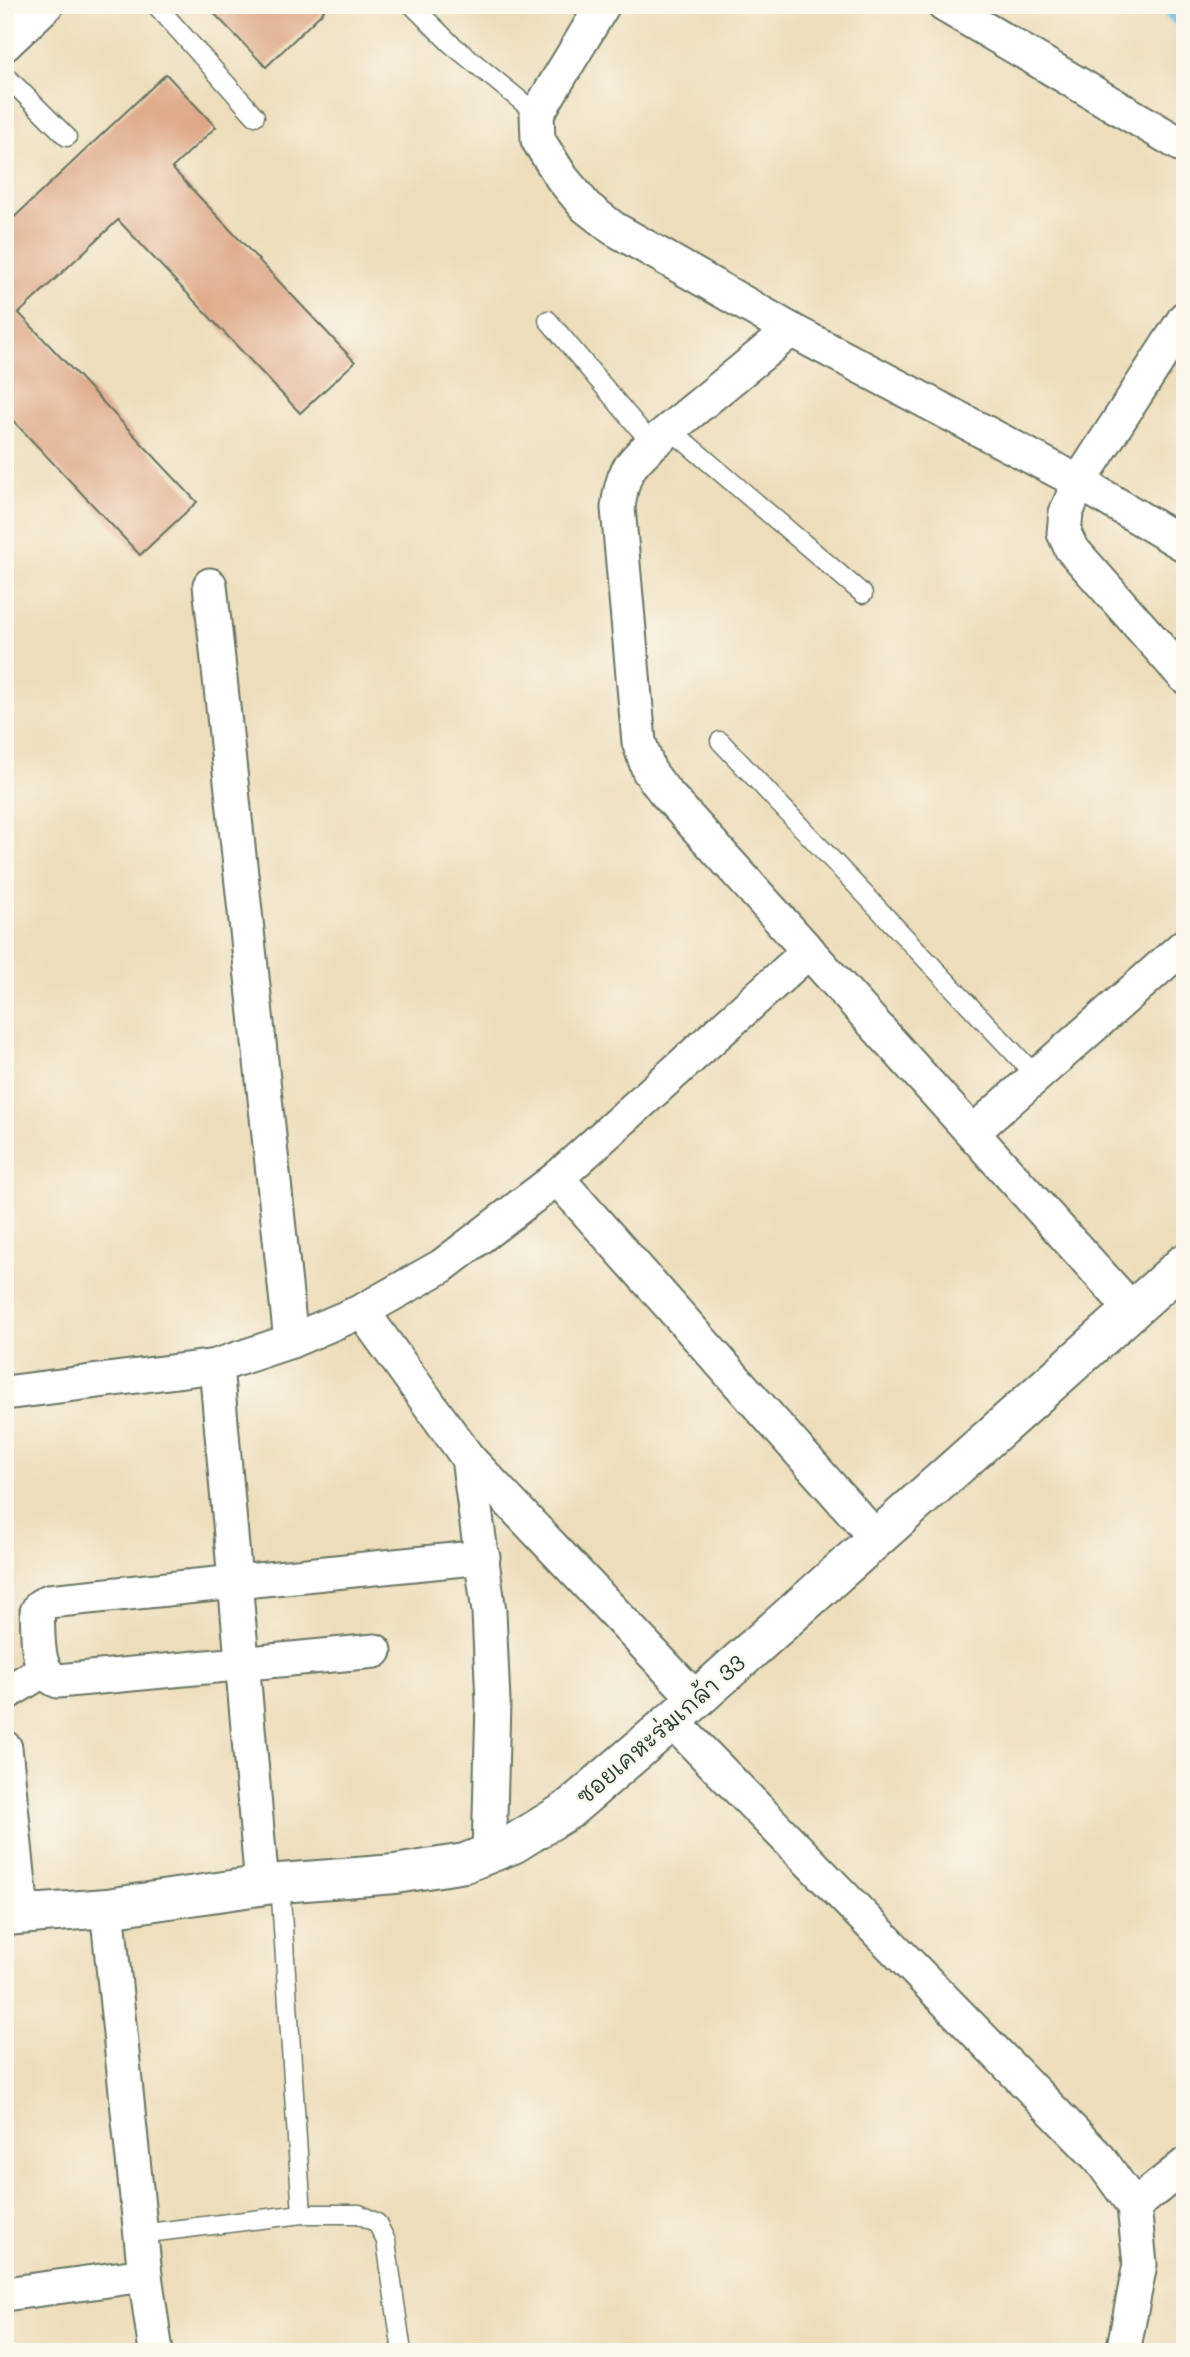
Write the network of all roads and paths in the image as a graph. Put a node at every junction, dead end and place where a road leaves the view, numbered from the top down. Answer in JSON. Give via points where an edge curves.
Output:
{"nodes":[{"id":1,"x":46,"y":5,"type":"edge"},
{"id":2,"x":156,"y":5,"type":"edge"},
{"id":3,"x":412,"y":5,"type":"edge"},
{"id":4,"x":944,"y":5,"type":"edge"},
{"id":5,"x":596,"y":8,"type":"edge"},
{"id":6,"x":5,"y":44,"type":"edge"},
{"id":7,"x":5,"y":75,"type":"edge"},
{"id":8,"x":537,"y":114,"type":"junction"},
{"id":9,"x":255,"y":116,"type":"dead end"},
{"id":10,"x":67,"y":138,"type":"dead end"},
{"id":11,"x":1185,"y":147,"type":"edge"},
{"id":12,"x":1185,"y":318,"type":"edge"},
{"id":13,"x":548,"y":320,"type":"dead end"},
{"id":14,"x":790,"y":330,"type":"junction"},
{"id":15,"x":661,"y":437,"type":"junction"},
{"id":16,"x":1079,"y":482,"type":"junction"},
{"id":17,"x":1185,"y":545,"type":"edge"},
{"id":18,"x":210,"y":585,"type":"dead end"},
{"id":19,"x":863,"y":594,"type":"dead end"},
{"id":20,"x":1185,"y":677,"type":"edge"},
{"id":21,"x":720,"y":741,"type":"dead end"},
{"id":22,"x":1185,"y":945,"type":"edge"},
{"id":23,"x":809,"y":951,"type":"junction"},
{"id":24,"x":1035,"y":1076,"type":"junction"},
{"id":25,"x":974,"y":1132,"type":"junction"},
{"id":26,"x":557,"y":1178,"type":"junction"},
{"id":27,"x":1185,"y":1263,"type":"edge"},
{"id":28,"x":362,"y":1311,"type":"junction"},
{"id":29,"x":1133,"y":1311,"type":"junction"},
{"id":30,"x":291,"y":1341,"type":"junction"},
{"id":31,"x":215,"y":1366,"type":"junction"},
{"id":32,"x":5,"y":1393,"type":"edge"},
{"id":33,"x":468,"y":1458,"type":"junction"},
{"id":34,"x":876,"y":1538,"type":"junction"},
{"id":35,"x":483,"y":1557,"type":"junction"},
{"id":36,"x":235,"y":1583,"type":"junction"},
{"id":37,"x":374,"y":1651,"type":"dead end"},
{"id":38,"x":242,"y":1662,"type":"junction"},
{"id":39,"x":44,"y":1670,"type":"junction"},
{"id":40,"x":5,"y":1694,"type":"edge"},
{"id":41,"x":684,"y":1710,"type":"junction"},
{"id":42,"x":5,"y":1748,"type":"edge"},
{"id":43,"x":489,"y":1854,"type":"junction"},
{"id":44,"x":271,"y":1884,"type":"junction"},
{"id":45,"x":107,"y":1908,"type":"junction"},
{"id":46,"x":14,"y":1915,"type":"edge"},
{"id":47,"x":1185,"y":2165,"type":"edge"},
{"id":48,"x":1134,"y":2206,"type":"junction"},
{"id":49,"x":302,"y":2214,"type":"junction"},
{"id":50,"x":140,"y":2234,"type":"junction"},
{"id":51,"x":145,"y":2275,"type":"junction"},
{"id":52,"x":5,"y":2294,"type":"edge"},
{"id":53,"x":156,"y":2352,"type":"edge"},
{"id":54,"x":402,"y":2352,"type":"edge"},
{"id":55,"x":1122,"y":2352,"type":"edge"}],
"edges":[{"from":1,"to":6,"type":"street"},
{"from":2,"to":9,"type":"lane"},
{"from":3,"to":8,"type":"lane","via":[[450,43]]},
{"from":4,"to":11,"type":"street"},
{"from":5,"to":8,"type":"street"},
{"from":7,"to":10,"type":"lane"},
{"from":8,"to":14,"type":"street","via":[[538,140],[586,207],[613,228]]},
{"from":12,"to":16,"type":"street"},
{"from":13,"to":15,"type":"lane"},
{"from":14,"to":15,"type":"street"},
{"from":14,"to":16,"type":"street"},
{"from":15,"to":19,"type":"lane"},
{"from":15,"to":23,"type":"street","via":[[635,459],[621,481],[618,508],[639,742],[649,771],[664,790]]},
{"from":16,"to":17,"type":"street"},
{"from":16,"to":20,"type":"street","via":[[1066,513],[1064,533],[1071,548]]},
{"from":18,"to":30,"type":"street"},
{"from":21,"to":24,"type":"lane"},
{"from":22,"to":24,"type":"street"},
{"from":23,"to":25,"type":"street"},
{"from":23,"to":26,"type":"street"},
{"from":24,"to":25,"type":"street"},
{"from":25,"to":29,"type":"street"},
{"from":26,"to":28,"type":"street","via":[[442,1266]]},
{"from":26,"to":34,"type":"street"},
{"from":27,"to":29,"type":"street","name":"ซอยเคหะร่มเกล้า 33"},
{"from":28,"to":30,"type":"street"},
{"from":28,"to":33,"type":"street"},
{"from":29,"to":34,"type":"street","name":"ซอยเคหะร่มเกล้า 33"},
{"from":30,"to":31,"type":"street"},
{"from":31,"to":32,"type":"street"},
{"from":31,"to":36,"type":"street"},
{"from":33,"to":35,"type":"street"},
{"from":33,"to":41,"type":"street"},
{"from":34,"to":41,"type":"street","name":"ซอยเคหะร่มเกล้า 33"},
{"from":35,"to":36,"type":"street"},
{"from":35,"to":43,"type":"street","via":[[493,1702]]},
{"from":36,"to":38,"type":"street"},
{"from":36,"to":39,"type":"street","via":[[49,1601],[37,1612]]},
{"from":37,"to":38,"type":"street"},
{"from":38,"to":39,"type":"street","via":[[58,1681]]},
{"from":38,"to":44,"type":"street"},
{"from":39,"to":40,"type":"street"},
{"from":41,"to":43,"type":"street","name":"ซอยเคหะร่มเกล้า 33","via":[[568,1810]]},
{"from":41,"to":48,"type":"street","via":[[1100,2159]]},
{"from":42,"to":46,"type":"street"},
{"from":43,"to":44,"type":"street","name":"ซอยเคหะร่มเกล้า 33","via":[[465,1863],[395,1874]]},
{"from":44,"to":45,"type":"street","name":"ซอยเคหะร่มเกล้า 33"},
{"from":44,"to":49,"type":"lane"},
{"from":45,"to":46,"type":"street","name":"ซอยเคหะร่มเกล้า 33"},
{"from":45,"to":50,"type":"street"},
{"from":47,"to":48,"type":"street"},
{"from":48,"to":55,"type":"street","via":[[1140,2264]]},
{"from":49,"to":50,"type":"lane"},
{"from":49,"to":54,"type":"lane","via":[[359,2214],[377,2223],[387,2241]]},
{"from":50,"to":51,"type":"street"},
{"from":51,"to":52,"type":"street"},
{"from":51,"to":53,"type":"street"}]}
